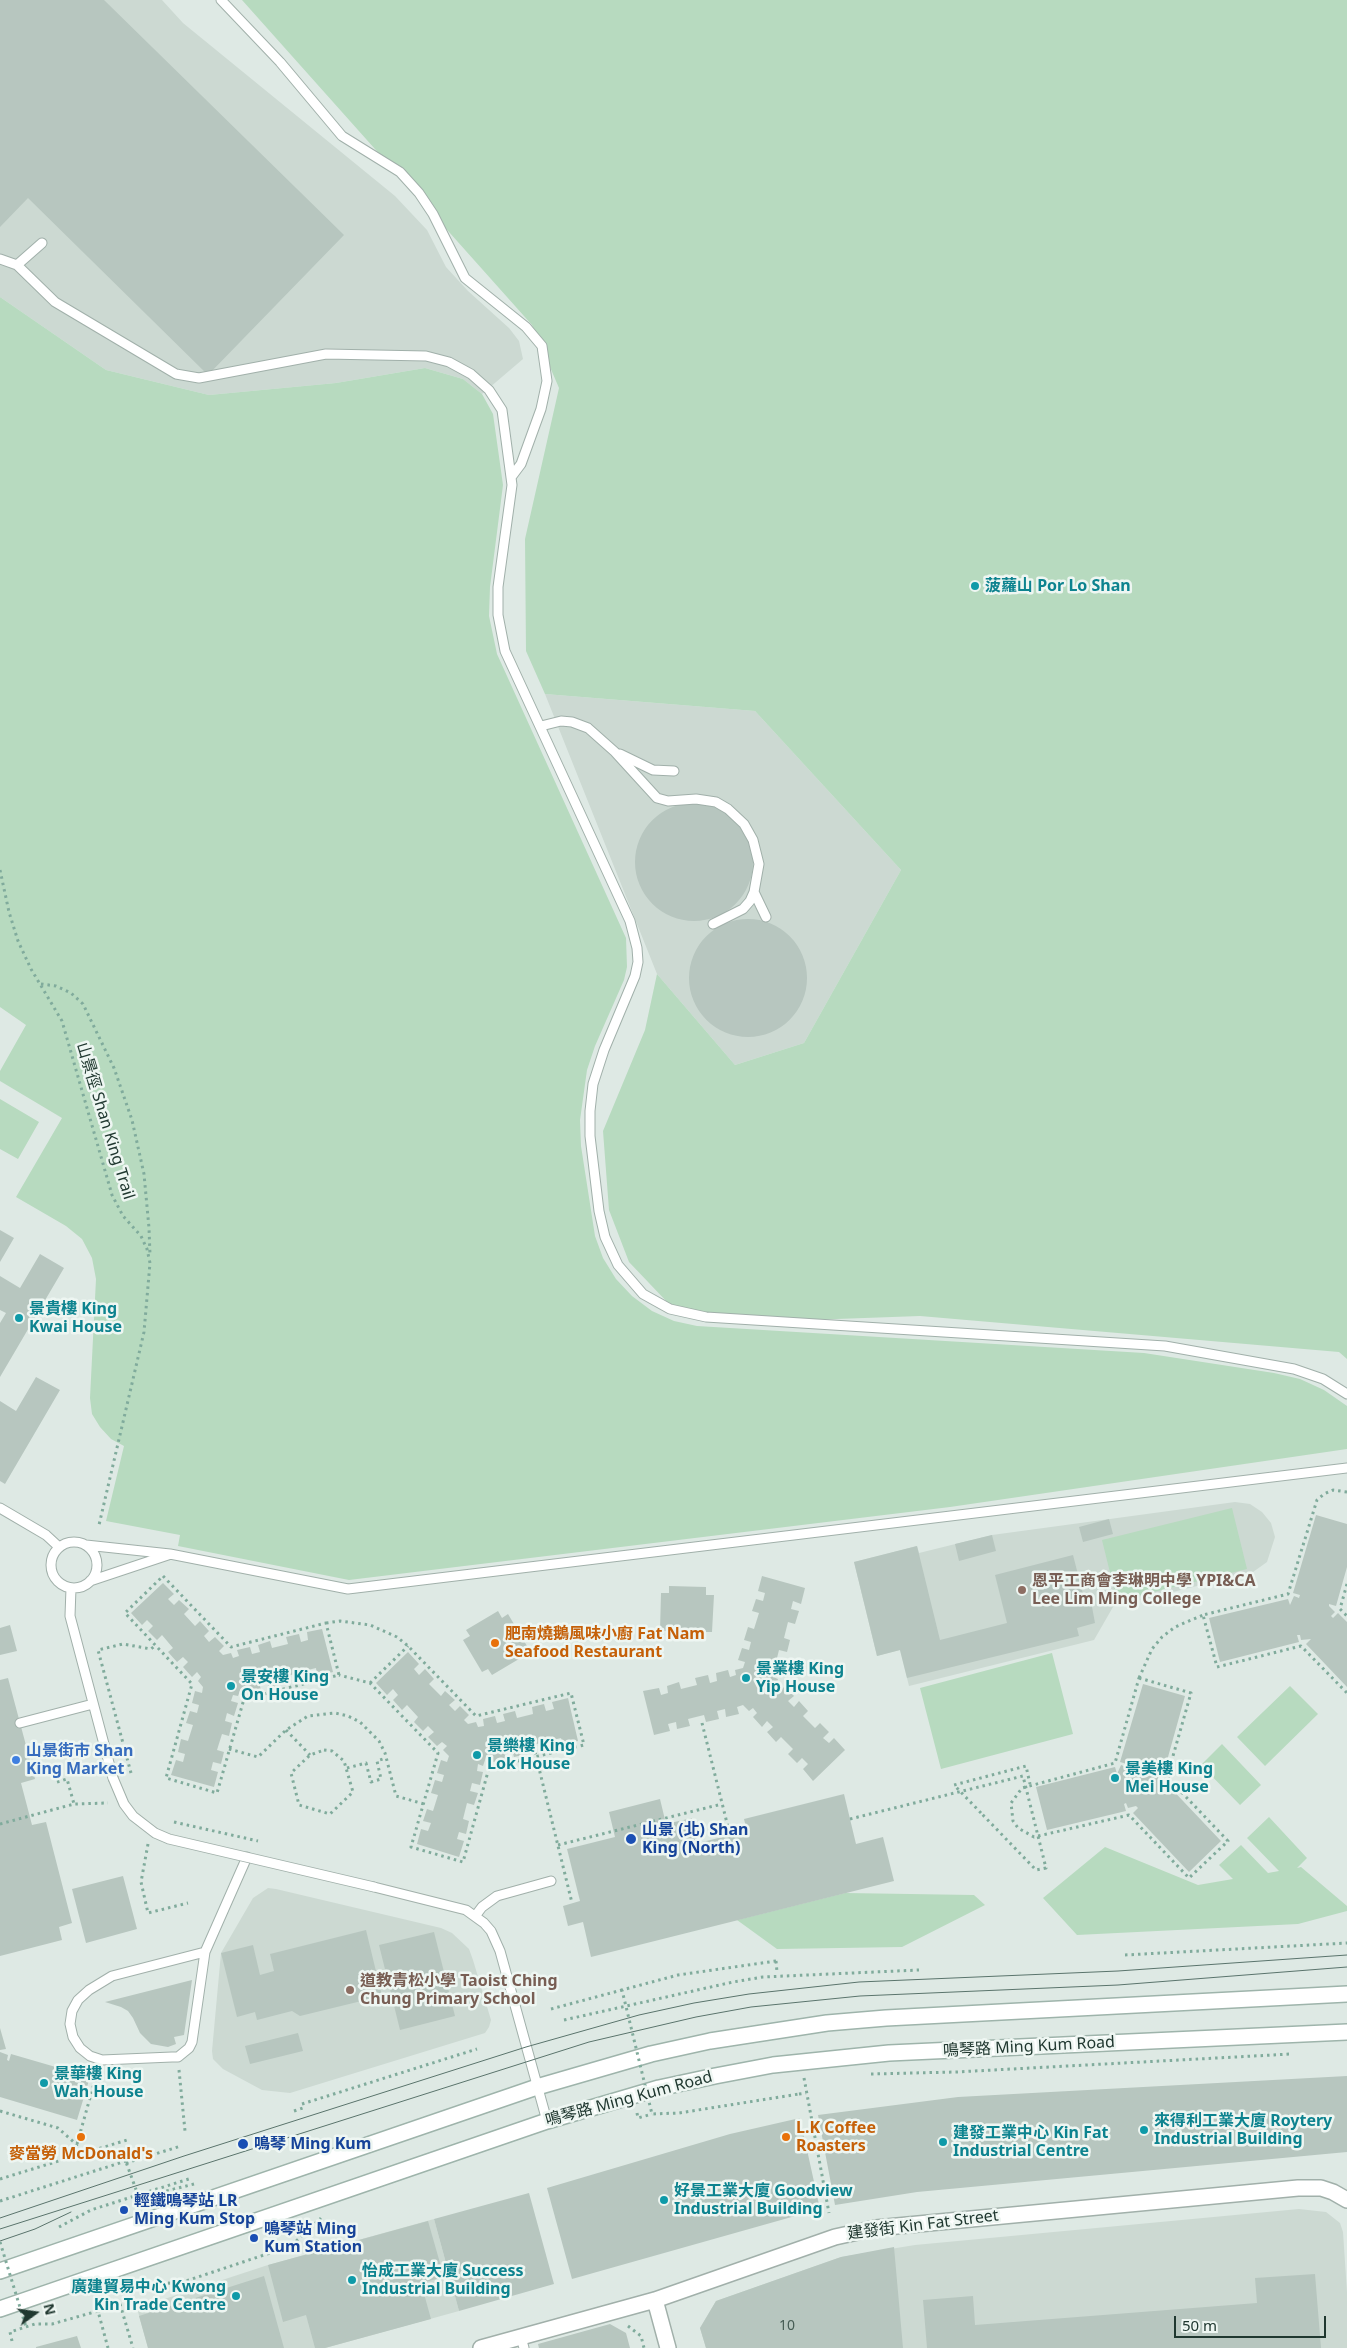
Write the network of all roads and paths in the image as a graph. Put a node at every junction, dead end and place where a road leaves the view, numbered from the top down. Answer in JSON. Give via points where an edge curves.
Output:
{"nodes":[{"id":1,"x":221,"y":0,"type":"edge"},
{"id":2,"x":42,"y":243,"type":"dead end"},
{"id":3,"x":0,"y":259,"type":"edge"},
{"id":4,"x":17,"y":265,"type":"junction"},
{"id":5,"x":512,"y":476,"type":"junction"},
{"id":6,"x":541,"y":726,"type":"junction"},
{"id":7,"x":615,"y":752,"type":"junction"},
{"id":8,"x":674,"y":771,"type":"dead end"},
{"id":9,"x":0,"y":870,"type":"edge"},
{"id":10,"x":754,"y":892,"type":"junction"},
{"id":11,"x":766,"y":917,"type":"dead end"},
{"id":12,"x":713,"y":924,"type":"dead end"},
{"id":13,"x":40,"y":983,"type":"junction"},
{"id":14,"x":150,"y":1263,"type":"junction"},
{"id":15,"x":1347,"y":1394,"type":"edge"},
{"id":16,"x":1347,"y":1468,"type":"edge"},
{"id":17,"x":1347,"y":1492,"type":"edge"},
{"id":18,"x":0,"y":1508,"type":"edge"},
{"id":19,"x":99,"y":1525,"type":"dead end"},
{"id":20,"x":86,"y":1545,"type":"junction"},
{"id":21,"x":59,"y":1547,"type":"junction"},
{"id":22,"x":170,"y":1554,"type":"junction"},
{"id":23,"x":90,"y":1581,"type":"junction"},
{"id":24,"x":1347,"y":1584,"type":"edge"},
{"id":25,"x":71,"y":1588,"type":"junction"},
{"id":26,"x":1204,"y":1615,"type":"junction"},
{"id":27,"x":1347,"y":1616,"type":"edge"},
{"id":28,"x":326,"y":1623,"type":"junction"},
{"id":29,"x":156,"y":1646,"type":"junction"},
{"id":30,"x":408,"y":1646,"type":"junction"},
{"id":31,"x":339,"y":1675,"type":"junction"},
{"id":32,"x":1139,"y":1678,"type":"junction"},
{"id":33,"x":370,"y":1683,"type":"junction"},
{"id":34,"x":1347,"y":1693,"type":"edge"},
{"id":35,"x":94,"y":1704,"type":"junction"},
{"id":36,"x":20,"y":1723,"type":"dead end"},
{"id":37,"x":702,"y":1723,"type":"dead end"},
{"id":38,"x":286,"y":1730,"type":"junction"},
{"id":39,"x":229,"y":1749,"type":"junction"},
{"id":40,"x":535,"y":1752,"type":"dead end"},
{"id":41,"x":310,"y":1755,"type":"junction"},
{"id":42,"x":386,"y":1758,"type":"junction"},
{"id":43,"x":347,"y":1768,"type":"junction"},
{"id":44,"x":131,"y":1773,"type":"dead end"},
{"id":45,"x":57,"y":1782,"type":"dead end"},
{"id":46,"x":1030,"y":1784,"type":"junction"},
{"id":47,"x":110,"y":1803,"type":"dead end"},
{"id":48,"x":74,"y":1804,"type":"junction"},
{"id":49,"x":424,"y":1804,"type":"junction"},
{"id":50,"x":722,"y":1804,"type":"junction"},
{"id":51,"x":850,"y":1819,"type":"dead end"},
{"id":52,"x":174,"y":1822,"type":"dead end"},
{"id":53,"x":0,"y":1824,"type":"edge"},
{"id":54,"x":730,"y":1835,"type":"dead end"},
{"id":55,"x":150,"y":1837,"type":"dead end"},
{"id":56,"x":258,"y":1841,"type":"dead end"},
{"id":57,"x":558,"y":1845,"type":"junction"},
{"id":58,"x":247,"y":1857,"type":"junction"},
{"id":59,"x":551,"y":1881,"type":"dead end"},
{"id":60,"x":188,"y":1903,"type":"dead end"},
{"id":61,"x":572,"y":1903,"type":"dead end"},
{"id":62,"x":476,"y":1915,"type":"junction"},
{"id":63,"x":1347,"y":1943,"type":"edge"},
{"id":64,"x":205,"y":1952,"type":"junction"},
{"id":65,"x":1125,"y":1954,"type":"dead end"},
{"id":66,"x":918,"y":1970,"type":"dead end"},
{"id":67,"x":778,"y":1972,"type":"dead end"},
{"id":68,"x":622,"y":1990,"type":"junction"},
{"id":69,"x":1347,"y":1994,"type":"edge"},
{"id":70,"x":551,"y":2009,"type":"dead end"},
{"id":71,"x":564,"y":2020,"type":"dead end"},
{"id":72,"x":1347,"y":2032,"type":"edge"},
{"id":73,"x":477,"y":2050,"type":"dead end"},
{"id":74,"x":1298,"y":2054,"type":"dead end"},
{"id":75,"x":179,"y":2070,"type":"dead end"},
{"id":76,"x":97,"y":2073,"type":"dead end"},
{"id":77,"x":870,"y":2074,"type":"dead end"},
{"id":78,"x":804,"y":2076,"type":"junction"},
{"id":79,"x":813,"y":2076,"type":"dead end"},
{"id":80,"x":794,"y":2078,"type":"dead end"},
{"id":81,"x":538,"y":2087,"type":"junction"},
{"id":82,"x":806,"y":2093,"type":"junction"},
{"id":83,"x":656,"y":2108,"type":"dead end"},
{"id":84,"x":294,"y":2111,"type":"dead end"},
{"id":85,"x":0,"y":2112,"type":"edge"},
{"id":86,"x":636,"y":2113,"type":"junction"},
{"id":87,"x":652,"y":2114,"type":"junction"},
{"id":88,"x":628,"y":2115,"type":"dead end"},
{"id":89,"x":547,"y":2121,"type":"junction"},
{"id":90,"x":185,"y":2131,"type":"dead end"},
{"id":91,"x":128,"y":2140,"type":"dead end"},
{"id":92,"x":76,"y":2144,"type":"junction"},
{"id":93,"x":181,"y":2146,"type":"dead end"},
{"id":94,"x":122,"y":2151,"type":"dead end"},
{"id":95,"x":80,"y":2154,"type":"junction"},
{"id":96,"x":126,"y":2162,"type":"junction"},
{"id":97,"x":192,"y":2178,"type":"dead end"},
{"id":98,"x":0,"y":2179,"type":"edge"},
{"id":99,"x":194,"y":2184,"type":"dead end"},
{"id":100,"x":138,"y":2195,"type":"junction"},
{"id":101,"x":1347,"y":2200,"type":"edge"},
{"id":102,"x":0,"y":2201,"type":"edge"},
{"id":103,"x":327,"y":2213,"type":"dead end"},
{"id":104,"x":829,"y":2213,"type":"dead end"},
{"id":105,"x":60,"y":2228,"type":"dead end"},
{"id":106,"x":0,"y":2242,"type":"edge"},
{"id":107,"x":0,"y":2271,"type":"edge"},
{"id":108,"x":135,"y":2279,"type":"dead end"},
{"id":109,"x":655,"y":2300,"type":"junction"},
{"id":110,"x":0,"y":2309,"type":"edge"},
{"id":111,"x":98,"y":2311,"type":"junction"},
{"id":112,"x":31,"y":2314,"type":"dead end"},
{"id":113,"x":22,"y":2318,"type":"dead end"},
{"id":114,"x":26,"y":2327,"type":"junction"},
{"id":115,"x":8,"y":2332,"type":"dead end"},
{"id":116,"x":523,"y":2343,"type":"edge"},
{"id":117,"x":108,"y":2348,"type":"edge"},
{"id":118,"x":133,"y":2348,"type":"edge"},
{"id":119,"x":482,"y":2348,"type":"edge"},
{"id":120,"x":668,"y":2348,"type":"edge"}],
"edges":[{"from":1,"to":5,"type":"lane","via":[[280,62],[342,136],[400,172],[434,214],[465,278],[526,327],[542,346],[547,381],[521,464]]},
{"from":2,"to":4,"type":"lane"},
{"from":3,"to":4,"type":"lane"},
{"from":4,"to":5,"type":"lane","via":[[55,302],[176,374],[189,377],[199,378],[326,354],[426,356],[449,362],[472,374],[489,390],[502,410]]},
{"from":5,"to":6,"type":"lane","via":[[498,588],[498,615],[505,651]]},
{"from":6,"to":7,"type":"lane","via":[[572,722],[598,734]]},
{"from":6,"to":15,"type":"lane","via":[[636,940],[638,962],[635,976],[593,1084],[590,1136],[605,1237],[618,1266],[643,1294],[670,1309],[706,1317],[1166,1346],[1294,1369],[1324,1379]]},
{"from":7,"to":8,"type":"lane","via":[[648,768]]},
{"from":7,"to":10,"type":"lane","via":[[657,798],[716,802],[744,824],[753,840],[759,864]]},
{"from":9,"to":13,"type":"path","name":"山景徑 Shan King Trail","via":[[18,942]]},
{"from":10,"to":11,"type":"lane"},
{"from":10,"to":12,"type":"lane","via":[[743,909]]},
{"from":13,"to":14,"type":"path","name":"山景徑 Shan King Trail","via":[[62,1021],[112,1195],[141,1236]]},
{"from":13,"to":14,"type":"path","name":"山景徑 Shan King Trail","via":[[71,993],[83,1004],[114,1068],[132,1120],[144,1174]]},
{"from":14,"to":19,"type":"path","name":"山景徑 Shan King Trail","via":[[144,1332]]},
{"from":16,"to":22,"type":"lane","via":[[348,1589]]},
{"from":17,"to":26,"type":"path","via":[[1333,1490],[1317,1500],[1288,1594]]},
{"from":18,"to":21,"type":"lane","via":[[46,1535]]},
{"from":20,"to":21,"type":"lane","via":[[68,1543]]},
{"from":20,"to":22,"type":"lane"},
{"from":20,"to":23,"type":"lane","via":[[96,1558],[97,1566]]},
{"from":21,"to":25,"type":"lane","via":[[52,1560],[52,1568],[58,1581]]},
{"from":22,"to":23,"type":"lane"},
{"from":23,"to":25,"type":"lane","via":[[82,1587]]},
{"from":24,"to":27,"type":"path","via":[[1340,1609]]},
{"from":25,"to":35,"type":"lane","via":[[70,1616]]},
{"from":26,"to":32,"type":"path","via":[[1175,1627],[1162,1637],[1152,1649]]},
{"from":26,"to":34,"type":"path","via":[[1217,1667],[1302,1646]]},
{"from":28,"to":29,"type":"path","via":[[231,1647],[163,1576],[124,1613]]},
{"from":28,"to":30,"type":"path","via":[[370,1624]]},
{"from":28,"to":31,"type":"path"},
{"from":29,"to":39,"type":"path","via":[[192,1684],[166,1778],[217,1793]]},
{"from":29,"to":44,"type":"path","via":[[151,1650],[123,1644],[98,1650]]},
{"from":30,"to":33,"type":"path"},
{"from":30,"to":49,"type":"path","via":[[476,1716],[571,1693],[584,1745],[489,1768],[463,1862],[411,1848]]},
{"from":31,"to":33,"type":"path"},
{"from":31,"to":39,"type":"path","via":[[244,1699]]},
{"from":32,"to":46,"type":"path","via":[[1115,1763]]},
{"from":32,"to":46,"type":"path","via":[[1191,1693],[1167,1777],[1228,1841],[1189,1878],[1128,1815],[1043,1836],[1025,1834],[1013,1821],[1011,1802],[1022,1788]]},
{"from":33,"to":49,"type":"path","via":[[438,1753]]},
{"from":35,"to":36,"type":"lane"},
{"from":35,"to":58,"type":"lane","bridge":true,"via":[[113,1778],[133,1816],[155,1834]]},
{"from":37,"to":50,"type":"path"},
{"from":38,"to":39,"type":"path","via":[[258,1757]]},
{"from":38,"to":41,"type":"path"},
{"from":38,"to":42,"type":"path","via":[[308,1716],[335,1713],[348,1716],[370,1730]]},
{"from":40,"to":57,"type":"path","bridge":true},
{"from":41,"to":43,"type":"path","via":[[317,1751],[332,1752],[344,1761]]},
{"from":41,"to":43,"type":"path","via":[[291,1774],[298,1805],[330,1814],[353,1792]]},
{"from":42,"to":43,"type":"path","via":[[377,1761],[381,1779],[376,1781],[371,1782],[366,1763]]},
{"from":42,"to":49,"type":"path","via":[[396,1796]]},
{"from":45,"to":48,"type":"path","via":[[67,1779]]},
{"from":46,"to":51,"type":"path","bridge":true,"via":[[1026,1766],[954,1785],[981,1813],[1036,1870],[1046,1868],[1023,1776]]},
{"from":47,"to":48,"type":"path"},
{"from":48,"to":53,"type":"path"},
{"from":50,"to":54,"type":"path"},
{"from":50,"to":57,"type":"path"},
{"from":52,"to":56,"type":"path"},
{"from":55,"to":60,"type":"path","via":[[141,1882],[148,1913]]},
{"from":57,"to":61,"type":"path","bridge":true},
{"from":58,"to":62,"type":"lane","bridge":true,"via":[[456,1906]]},
{"from":58,"to":64,"type":"lane"},
{"from":59,"to":62,"type":"lane","via":[[497,1896]]},
{"from":62,"to":81,"type":"lane","via":[[496,1941]]},
{"from":63,"to":65,"type":"path"},
{"from":64,"to":64,"type":"lane","via":[[192,2042],[184,2053],[172,2058],[102,2060],[80,2048],[70,2024],[72,2011],[88,1990],[112,1976]]},
{"from":66,"to":71,"type":"path","via":[[763,1977]]},
{"from":67,"to":68,"type":"path","bridge":true,"via":[[776,1961],[678,1975]]},
{"from":68,"to":70,"type":"path"},
{"from":68,"to":87,"type":"path","bridge":true},
{"from":69,"to":81,"type":"main road","via":[[827,2023],[671,2049]]},
{"from":72,"to":89,"type":"main road","name":"鳴琴路 Ming Kum Road","via":[[831,2058],[678,2084]]},
{"from":73,"to":84,"type":"path"},
{"from":74,"to":77,"type":"path"},
{"from":75,"to":90,"type":"path"},
{"from":76,"to":92,"type":"path"},
{"from":78,"to":79,"type":"path"},
{"from":78,"to":80,"type":"path"},
{"from":78,"to":82,"type":"path"},
{"from":81,"to":89,"type":"lane"},
{"from":81,"to":107,"type":"main road"},
{"from":82,"to":87,"type":"path","bridge":true,"via":[[679,2113]]},
{"from":82,"to":104,"type":"path"},
{"from":83,"to":86,"type":"path"},
{"from":85,"to":92,"type":"path","via":[[58,2128]]},
{"from":86,"to":87,"type":"path","via":[[638,2118]]},
{"from":86,"to":88,"type":"path"},
{"from":89,"to":110,"type":"main road","name":"鳴琴路 Ming Kum Road"},
{"from":91,"to":95,"type":"path"},
{"from":92,"to":95,"type":"path"},
{"from":93,"to":96,"type":"path"},
{"from":94,"to":96,"type":"path"},
{"from":95,"to":98,"type":"path"},
{"from":96,"to":100,"type":"path"},
{"from":96,"to":102,"type":"path"},
{"from":97,"to":100,"type":"path"},
{"from":99,"to":100,"type":"path","via":[[139,2198]]},
{"from":100,"to":105,"type":"path","via":[[91,2210]]},
{"from":101,"to":109,"type":"main road","name":"建發街 Kin Fat Street","via":[[1321,2188],[1298,2188],[876,2228],[835,2236]]},
{"from":103,"to":108,"type":"path","via":[[291,2246],[177,2284]]},
{"from":106,"to":114,"type":"path","bridge":true},
{"from":109,"to":116,"type":"main road","name":"建發街 Kin Fat Street"},
{"from":109,"to":120,"type":"main road"},
{"from":111,"to":114,"type":"path","via":[[52,2324]]},
{"from":111,"to":117,"type":"path"},
{"from":111,"to":118,"type":"path","via":[[118,2305]]},
{"from":112,"to":113,"type":"path"},
{"from":114,"to":115,"type":"path","via":[[10,2332],[12,2341]]},
{"from":116,"to":119,"type":"main road","name":"建發街 Kin Fat Street"}]}
